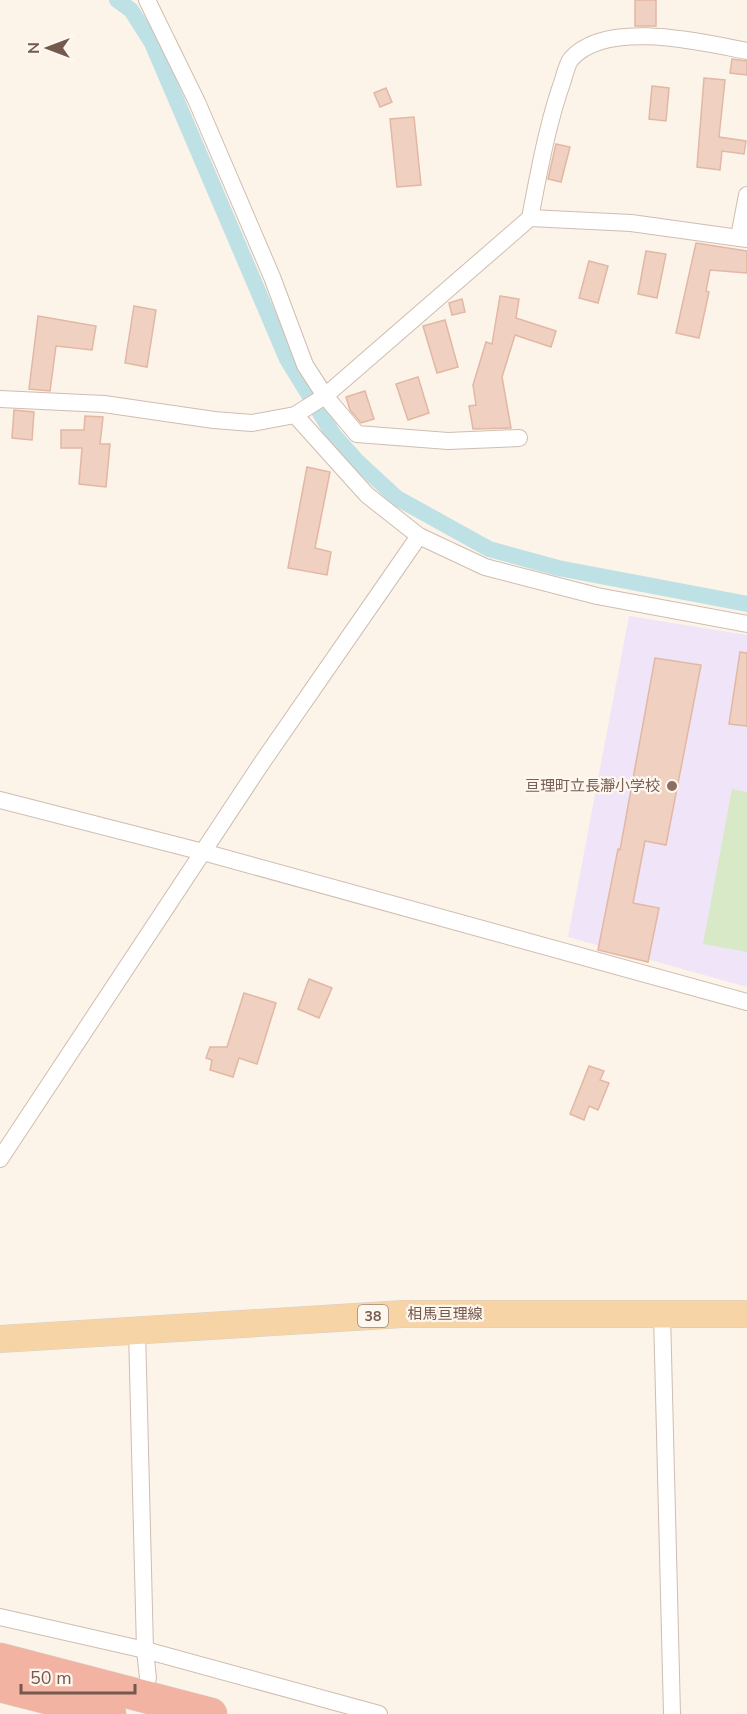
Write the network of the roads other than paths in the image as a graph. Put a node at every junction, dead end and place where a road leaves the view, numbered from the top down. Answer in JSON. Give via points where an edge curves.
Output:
{"nodes":[{"id":1,"x":147,"y":0,"type":"edge"},
{"id":2,"x":747,"y":51,"type":"edge"},
{"id":3,"x":747,"y":195,"type":"edge"},
{"id":4,"x":530,"y":218,"type":"junction"},
{"id":5,"x":743,"y":238,"type":"edge"},
{"id":6,"x":325,"y":396,"type":"junction"},
{"id":7,"x":0,"y":399,"type":"edge"},
{"id":8,"x":295,"y":415,"type":"junction"},
{"id":9,"x":519,"y":438,"type":"dead end"},
{"id":10,"x":419,"y":536,"type":"junction"},
{"id":11,"x":747,"y":624,"type":"edge"},
{"id":12,"x":0,"y":800,"type":"edge"},
{"id":13,"x":203,"y":852,"type":"junction"},
{"id":14,"x":747,"y":1002,"type":"edge"},
{"id":15,"x":0,"y":1159,"type":"edge"},
{"id":16,"x":662,"y":1314,"type":"junction"},
{"id":17,"x":747,"y":1314,"type":"edge"},
{"id":18,"x":137,"y":1330,"type":"junction"},
{"id":19,"x":0,"y":1339,"type":"edge"},
{"id":20,"x":0,"y":1617,"type":"edge"},
{"id":21,"x":145,"y":1650,"type":"junction"},
{"id":22,"x":0,"y":1659,"type":"edge"},
{"id":23,"x":147,"y":1678,"type":"dead end"},
{"id":24,"x":0,"y":1686,"type":"edge"},
{"id":25,"x":110,"y":1714,"type":"edge"},
{"id":26,"x":211,"y":1714,"type":"edge"},
{"id":27,"x":379,"y":1714,"type":"edge"},
{"id":28,"x":672,"y":1714,"type":"edge"}],
"edges":[{"from":1,"to":6,"type":"street","via":[[197,102],[273,277],[305,365]]},
{"from":2,"to":4,"type":"street","via":[[618,36],[594,44],[570,60],[552,111]]},
{"from":3,"to":5,"type":"street"},
{"from":4,"to":5,"type":"street","via":[[631,223]]},
{"from":4,"to":6,"type":"street"},
{"from":6,"to":8,"type":"street"},
{"from":6,"to":9,"type":"street","via":[[357,434],[448,441]]},
{"from":7,"to":8,"type":"street","via":[[104,404],[252,423]]},
{"from":8,"to":10,"type":"street","via":[[367,495]]},
{"from":10,"to":11,"type":"street","via":[[485,567],[597,596]]},
{"from":10,"to":13,"type":"street"},
{"from":12,"to":13,"type":"street"},
{"from":13,"to":14,"type":"street"},
{"from":13,"to":15,"type":"street"},
{"from":16,"to":17,"type":"main road","name":"相馬亘理線","number":"38"},
{"from":16,"to":18,"type":"main road","name":"相馬亘理線","number":"38","via":[[403,1314]]},
{"from":16,"to":28,"type":"street"},
{"from":18,"to":19,"type":"main road","name":"相馬亘理線","number":"38"},
{"from":18,"to":21,"type":"street"},
{"from":20,"to":21,"type":"street"},
{"from":21,"to":23,"type":"street"},
{"from":21,"to":27,"type":"street"},
{"from":22,"to":26,"type":"highway"},
{"from":24,"to":25,"type":"highway"}]}
